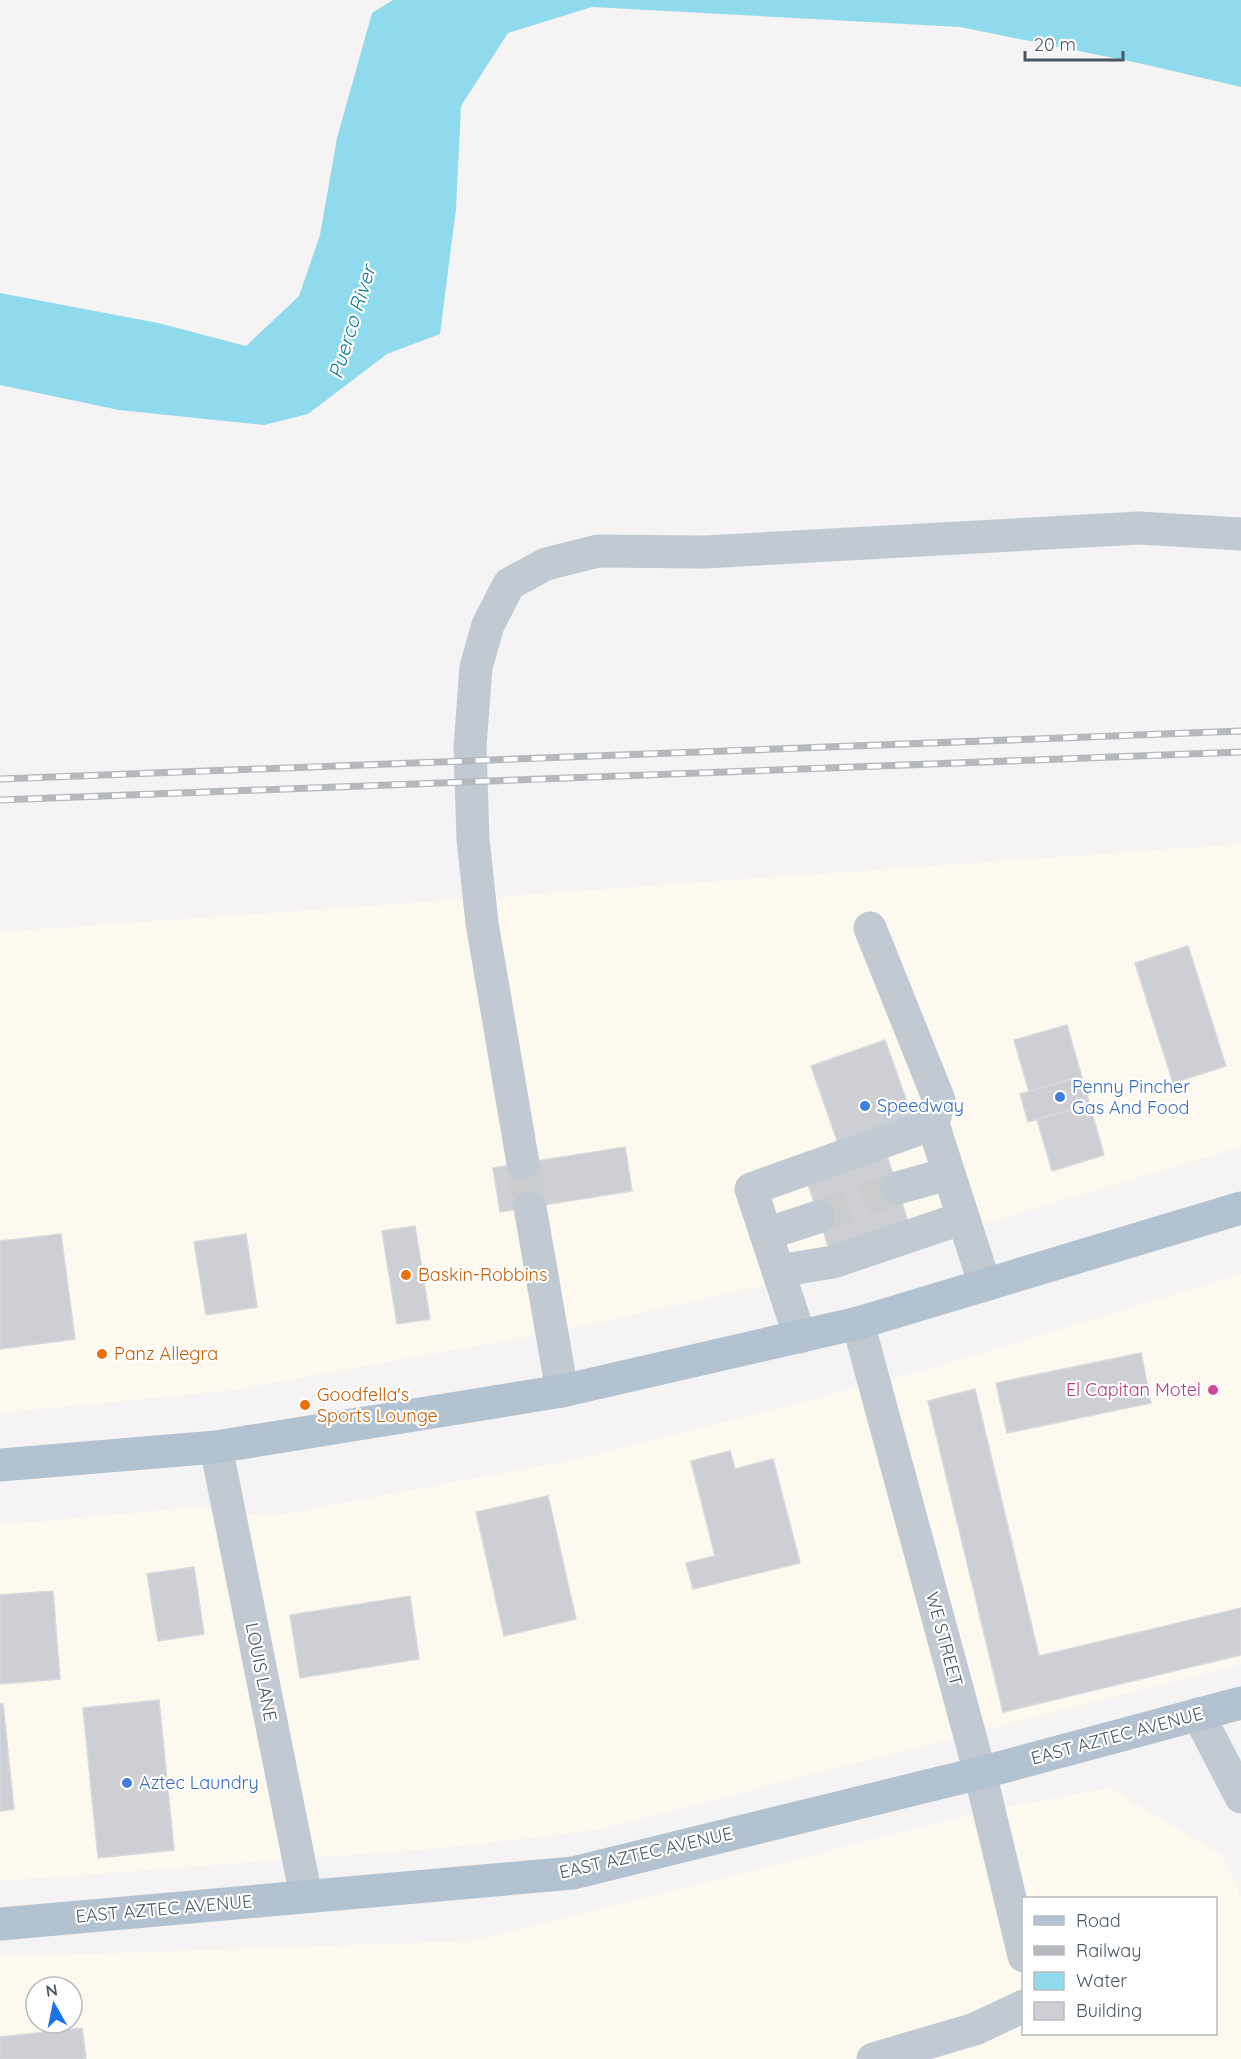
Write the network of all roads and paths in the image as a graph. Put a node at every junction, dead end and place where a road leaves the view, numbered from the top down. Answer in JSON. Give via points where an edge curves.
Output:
{"nodes":[{"id":1,"x":1241,"y":534,"type":"edge"},
{"id":2,"x":870,"y":927,"type":"dead end"},
{"id":3,"x":933,"y":1124,"type":"junction"},
{"id":4,"x":523,"y":1163,"type":"tunnel mouth"},
{"id":5,"x":948,"y":1174,"type":"junction"},
{"id":6,"x":897,"y":1188,"type":"tunnel mouth"},
{"id":7,"x":530,"y":1207,"type":"tunnel mouth"},
{"id":8,"x":1241,"y":1208,"type":"edge"},
{"id":9,"x":818,"y":1217,"type":"tunnel mouth"},
{"id":10,"x":963,"y":1218,"type":"junction"},
{"id":11,"x":766,"y":1234,"type":"junction"},
{"id":12,"x":778,"y":1271,"type":"junction"},
{"id":13,"x":985,"y":1285,"type":"junction"},
{"id":14,"x":858,"y":1323,"type":"junction"},
{"id":15,"x":800,"y":1336,"type":"junction"},
{"id":16,"x":562,"y":1391,"type":"junction"},
{"id":17,"x":216,"y":1447,"type":"junction"},
{"id":18,"x":0,"y":1465,"type":"edge"},
{"id":19,"x":1241,"y":1703,"type":"edge"},
{"id":20,"x":1198,"y":1714,"type":"junction"},
{"id":21,"x":980,"y":1773,"type":"junction"},
{"id":22,"x":1241,"y":1797,"type":"edge"},
{"id":23,"x":306,"y":1896,"type":"junction"},
{"id":24,"x":0,"y":1924,"type":"edge"},
{"id":25,"x":1022,"y":1952,"type":"edge"},
{"id":26,"x":1022,"y":2006,"type":"edge"},
{"id":27,"x":873,"y":2059,"type":"edge"}],
"edges":[{"from":1,"to":4,"type":"street","via":[[1139,528],[704,552],[598,551],[546,564],[509,584],[488,625],[476,668],[470,747],[473,839],[482,923]]},
{"from":2,"to":3,"type":"street","via":[[939,1100]]},
{"from":3,"to":5,"type":"street"},
{"from":3,"to":11,"type":"street","via":[[751,1189]]},
{"from":5,"to":6,"type":"street"},
{"from":5,"to":10,"type":"street"},
{"from":7,"to":16,"type":"street"},
{"from":8,"to":13,"type":"main road"},
{"from":9,"to":11,"type":"street"},
{"from":10,"to":12,"type":"street","via":[[833,1262]]},
{"from":10,"to":13,"type":"street"},
{"from":11,"to":12,"type":"street"},
{"from":12,"to":15,"type":"street"},
{"from":13,"to":14,"type":"main road"},
{"from":14,"to":15,"type":"main road"},
{"from":14,"to":21,"type":"street","name":"WE STREET"},
{"from":15,"to":16,"type":"main road"},
{"from":16,"to":17,"type":"main road"},
{"from":17,"to":18,"type":"main road"},
{"from":17,"to":23,"type":"street","name":"LOUIS LANE"},
{"from":19,"to":20,"type":"main road","name":"EAST AZTEC AVENUE"},
{"from":20,"to":21,"type":"main road","name":"EAST AZTEC AVENUE"},
{"from":20,"to":22,"type":"street"},
{"from":21,"to":23,"type":"main road","name":"EAST AZTEC AVENUE","via":[[573,1873]]},
{"from":21,"to":25,"type":"street","name":"WE STREET"},
{"from":23,"to":24,"type":"main road","name":"EAST AZTEC AVENUE"},
{"from":26,"to":27,"type":"street","via":[[975,2029]]}]}
